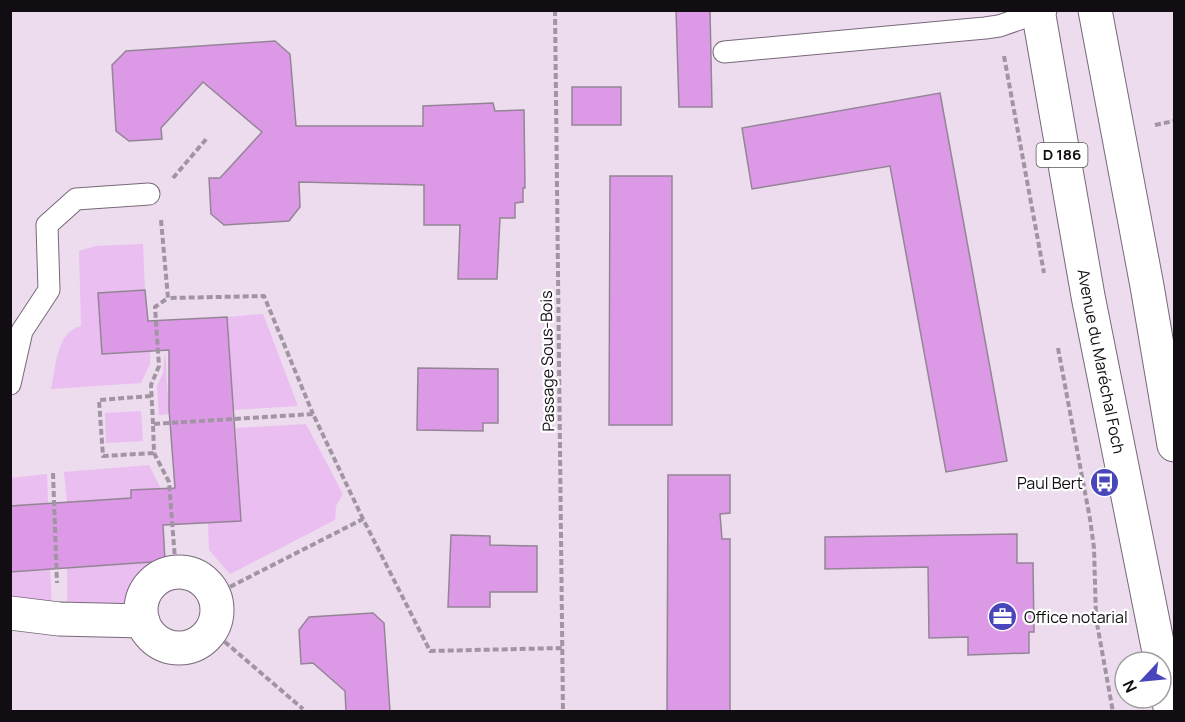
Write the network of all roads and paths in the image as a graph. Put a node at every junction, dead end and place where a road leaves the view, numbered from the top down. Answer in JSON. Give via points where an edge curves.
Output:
{"nodes":[{"id":1,"x":555,"y":10,"type":"edge"},
{"id":2,"x":1095,"y":10,"type":"edge"},
{"id":3,"x":1041,"y":11,"type":"edge"},
{"id":4,"x":999,"y":26,"type":"junction"},
{"id":5,"x":724,"y":52,"type":"dead end"},
{"id":6,"x":208,"y":137,"type":"dead end"},
{"id":7,"x":154,"y":194,"type":"junction"},
{"id":8,"x":1046,"y":285,"type":"dead end"},
{"id":9,"x":168,"y":298,"type":"junction"},
{"id":10,"x":1057,"y":343,"type":"dead end"},
{"id":11,"x":10,"y":384,"type":"edge"},
{"id":12,"x":151,"y":396,"type":"junction"},
{"id":13,"x":312,"y":414,"type":"junction"},
{"id":14,"x":153,"y":424,"type":"junction"},
{"id":15,"x":1174,"y":445,"type":"edge"},
{"id":16,"x":154,"y":453,"type":"junction"},
{"id":17,"x":53,"y":473,"type":"dead end"},
{"id":18,"x":363,"y":519,"type":"junction"},
{"id":19,"x":176,"y":572,"type":"junction"},
{"id":20,"x":214,"y":595,"type":"junction"},
{"id":21,"x":10,"y":613,"type":"edge"},
{"id":22,"x":59,"y":619,"type":"junction"},
{"id":23,"x":143,"y":621,"type":"junction"},
{"id":24,"x":211,"y":630,"type":"junction"},
{"id":25,"x":563,"y":648,"type":"junction"},
{"id":26,"x":303,"y":709,"type":"dead end"},
{"id":27,"x":563,"y":711,"type":"edge"},
{"id":28,"x":1113,"y":711,"type":"edge"},
{"id":29,"x":1171,"y":711,"type":"edge"}],
"edges":[{"from":1,"to":25,"type":"path","name":"Passage Sous-Bois"},
{"from":2,"to":15,"type":"main road"},
{"from":3,"to":4,"type":"lane"},
{"from":3,"to":29,"type":"main road","name":"Avenue du Maréchal Foch","number":"D 186","via":[[1088,296]]},
{"from":4,"to":5,"type":"lane"},
{"from":4,"to":8,"type":"path"},
{"from":6,"to":7,"type":"path"},
{"from":7,"to":9,"type":"path"},
{"from":7,"to":11,"type":"lane","via":[[76,199],[47,225],[49,290],[22,331]]},
{"from":9,"to":12,"type":"path","via":[[155,307],[159,366]]},
{"from":9,"to":13,"type":"path","via":[[264,296]]},
{"from":10,"to":28,"type":"path","via":[[1090,519],[1096,618]]},
{"from":12,"to":14,"type":"path"},
{"from":12,"to":16,"type":"path","via":[[99,400],[103,456]]},
{"from":13,"to":14,"type":"path"},
{"from":13,"to":18,"type":"path"},
{"from":14,"to":16,"type":"path"},
{"from":16,"to":19,"type":"path","via":[[169,482]]},
{"from":17,"to":22,"type":"path"},
{"from":18,"to":20,"type":"path"},
{"from":18,"to":25,"type":"path","via":[[430,651]]},
{"from":19,"to":20,"type":"main road","via":[[203,579]]},
{"from":19,"to":23,"type":"main road","via":[[157,578],[149,587],[141,609]]},
{"from":20,"to":24,"type":"main road","via":[[217,613]]},
{"from":21,"to":22,"type":"main road"},
{"from":22,"to":23,"type":"main road"},
{"from":23,"to":24,"type":"main road","via":[[159,642],[170,647],[196,644]]},
{"from":24,"to":26,"type":"path"},
{"from":25,"to":27,"type":"path","name":"Passage Sous-Bois"}]}
